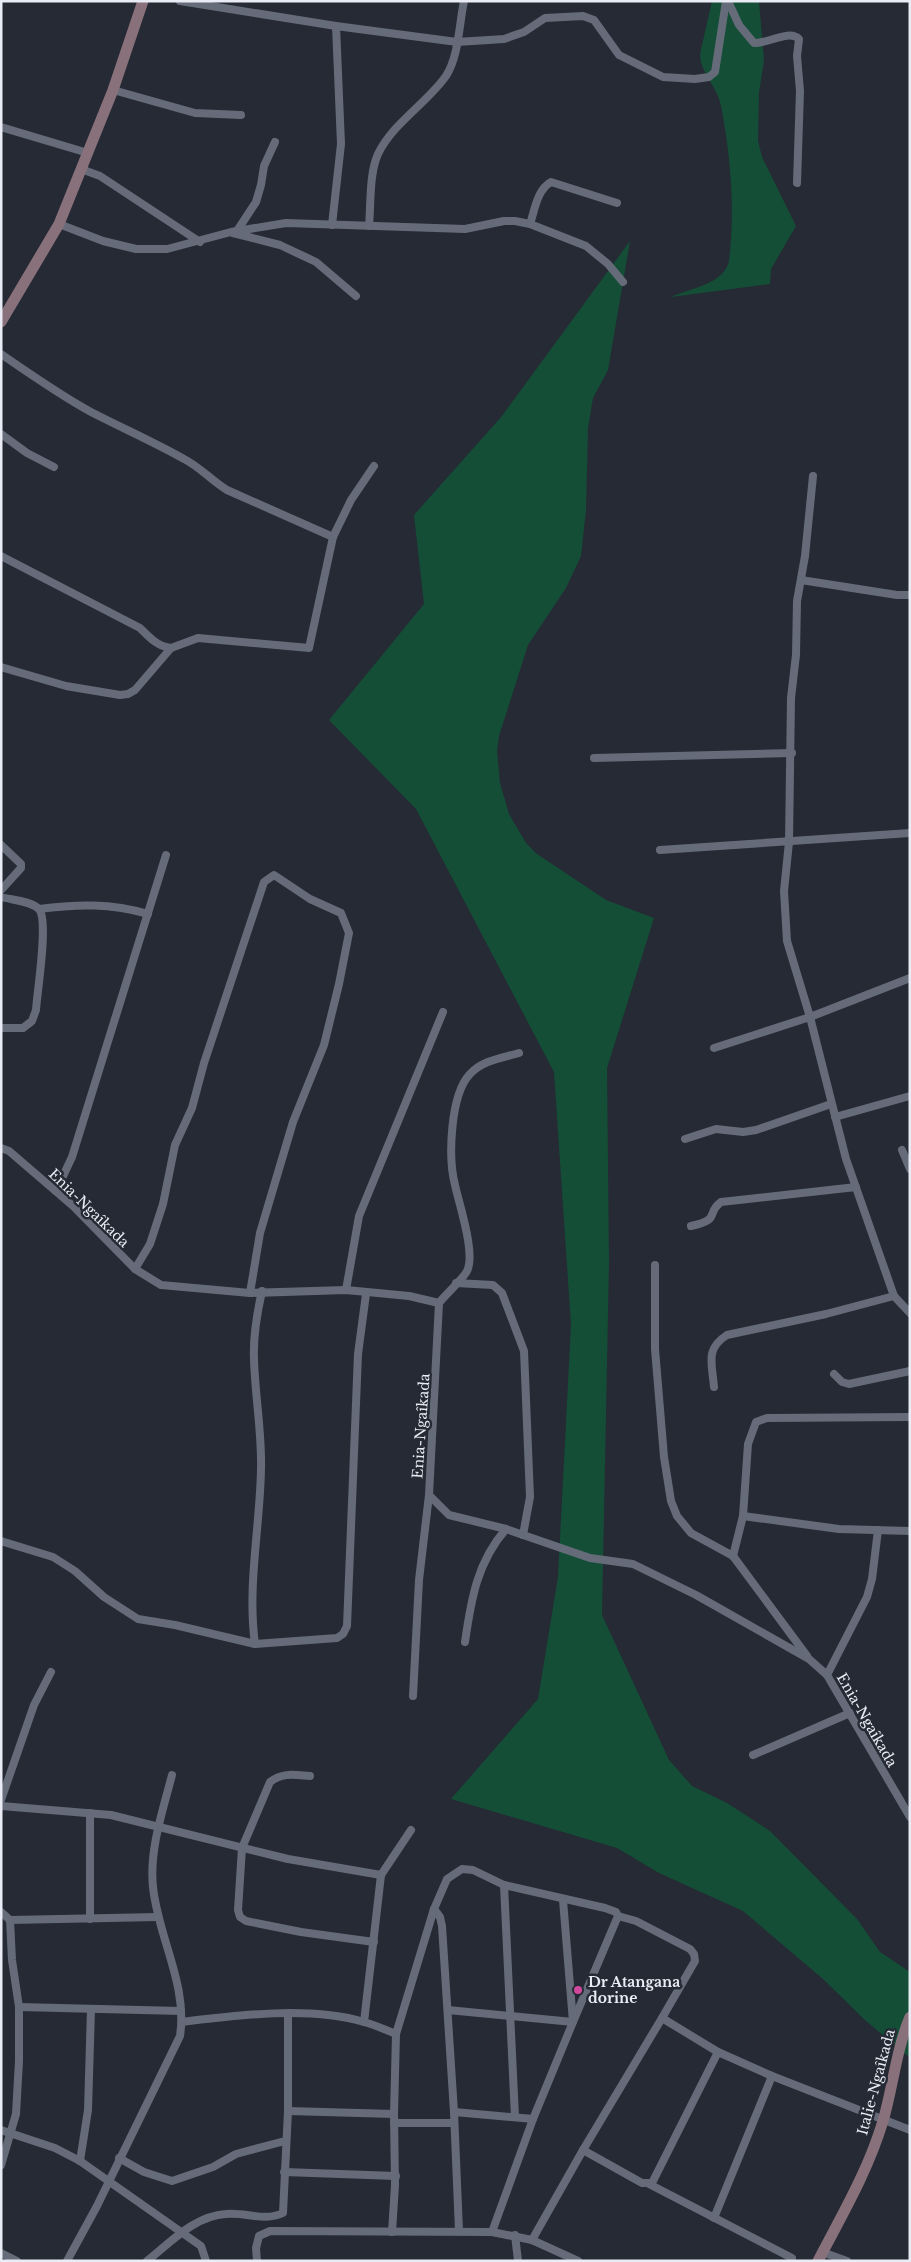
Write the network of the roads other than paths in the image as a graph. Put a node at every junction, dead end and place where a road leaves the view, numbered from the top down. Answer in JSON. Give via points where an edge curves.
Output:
{"nodes":[{"id":1,"x":143,"y":1,"type":"edge"},
{"id":2,"x":180,"y":1,"type":"edge"},
{"id":3,"x":464,"y":1,"type":"edge"},
{"id":4,"x":727,"y":1,"type":"edge"},
{"id":5,"x":336,"y":26,"type":"junction"},
{"id":6,"x":457,"y":42,"type":"junction"},
{"id":7,"x":113,"y":90,"type":"junction"},
{"id":8,"x":241,"y":115,"type":"dead end"},
{"id":9,"x":1,"y":127,"type":"edge"},
{"id":10,"x":275,"y":142,"type":"dead end"},
{"id":11,"x":88,"y":153,"type":"junction"},
{"id":12,"x":81,"y":169,"type":"junction"},
{"id":13,"x":797,"y":183,"type":"dead end"},
{"id":14,"x":617,"y":203,"type":"dead end"},
{"id":15,"x":59,"y":224,"type":"junction"},
{"id":16,"x":332,"y":224,"type":"junction"},
{"id":17,"x":530,"y":224,"type":"junction"},
{"id":18,"x":369,"y":226,"type":"junction"},
{"id":19,"x":234,"y":232,"type":"junction"},
{"id":20,"x":200,"y":242,"type":"junction"},
{"id":21,"x":623,"y":282,"type":"dead end"},
{"id":22,"x":356,"y":296,"type":"dead end"},
{"id":23,"x":1,"y":322,"type":"edge"},
{"id":24,"x":1,"y":354,"type":"edge"},
{"id":25,"x":1,"y":434,"type":"edge"},
{"id":26,"x":374,"y":466,"type":"dead end"},
{"id":27,"x":54,"y":467,"type":"dead end"},
{"id":28,"x":813,"y":476,"type":"dead end"},
{"id":29,"x":333,"y":538,"type":"junction"},
{"id":30,"x":1,"y":556,"type":"edge"},
{"id":31,"x":801,"y":580,"type":"junction"},
{"id":32,"x":910,"y":595,"type":"edge"},
{"id":33,"x":171,"y":648,"type":"junction"},
{"id":34,"x":1,"y":666,"type":"edge"},
{"id":35,"x":792,"y":753,"type":"junction"},
{"id":36,"x":594,"y":758,"type":"dead end"},
{"id":37,"x":910,"y":833,"type":"edge"},
{"id":38,"x":789,"y":842,"type":"junction"},
{"id":39,"x":1,"y":845,"type":"edge"},
{"id":40,"x":660,"y":850,"type":"dead end"},
{"id":41,"x":166,"y":856,"type":"dead end"},
{"id":42,"x":1,"y":890,"type":"edge"},
{"id":43,"x":1,"y":897,"type":"edge"},
{"id":44,"x":39,"y":909,"type":"junction"},
{"id":45,"x":148,"y":914,"type":"junction"},
{"id":46,"x":910,"y":978,"type":"edge"},
{"id":47,"x":443,"y":1012,"type":"dead end"},
{"id":48,"x":810,"y":1017,"type":"junction"},
{"id":49,"x":1,"y":1028,"type":"edge"},
{"id":50,"x":714,"y":1048,"type":"dead end"},
{"id":51,"x":519,"y":1053,"type":"dead end"},
{"id":52,"x":910,"y":1096,"type":"edge"},
{"id":53,"x":832,"y":1104,"type":"junction"},
{"id":54,"x":835,"y":1116,"type":"junction"},
{"id":55,"x":685,"y":1138,"type":"dead end"},
{"id":56,"x":1,"y":1148,"type":"edge"},
{"id":57,"x":902,"y":1150,"type":"dead end"},
{"id":58,"x":910,"y":1169,"type":"edge"},
{"id":59,"x":856,"y":1187,"type":"junction"},
{"id":60,"x":56,"y":1191,"type":"junction"},
{"id":61,"x":691,"y":1226,"type":"dead end"},
{"id":62,"x":655,"y":1265,"type":"dead end"},
{"id":63,"x":134,"y":1269,"type":"junction"},
{"id":64,"x":456,"y":1283,"type":"junction"},
{"id":65,"x":346,"y":1290,"type":"junction"},
{"id":66,"x":262,"y":1291,"type":"junction"},
{"id":67,"x":250,"y":1293,"type":"junction"},
{"id":68,"x":366,"y":1294,"type":"junction"},
{"id":69,"x":894,"y":1296,"type":"junction"},
{"id":70,"x":439,"y":1302,"type":"junction"},
{"id":71,"x":910,"y":1313,"type":"edge"},
{"id":72,"x":910,"y":1370,"type":"edge"},
{"id":73,"x":834,"y":1374,"type":"dead end"},
{"id":74,"x":714,"y":1387,"type":"dead end"},
{"id":75,"x":910,"y":1417,"type":"edge"},
{"id":76,"x":429,"y":1495,"type":"junction"},
{"id":77,"x":743,"y":1516,"type":"junction"},
{"id":78,"x":506,"y":1529,"type":"junction"},
{"id":79,"x":878,"y":1530,"type":"junction"},
{"id":80,"x":910,"y":1530,"type":"edge"},
{"id":81,"x":524,"y":1535,"type":"junction"},
{"id":82,"x":1,"y":1541,"type":"edge"},
{"id":83,"x":733,"y":1556,"type":"junction"},
{"id":84,"x":465,"y":1642,"type":"dead end"},
{"id":85,"x":255,"y":1644,"type":"junction"},
{"id":86,"x":809,"y":1659,"type":"junction"},
{"id":87,"x":51,"y":1672,"type":"dead end"},
{"id":88,"x":827,"y":1676,"type":"junction"},
{"id":89,"x":413,"y":1696,"type":"dead end"},
{"id":90,"x":850,"y":1713,"type":"junction"},
{"id":91,"x":753,"y":1755,"type":"dead end"},
{"id":92,"x":172,"y":1775,"type":"dead end"},
{"id":93,"x":310,"y":1776,"type":"dead end"},
{"id":94,"x":1,"y":1800,"type":"edge"},
{"id":95,"x":1,"y":1806,"type":"edge"},
{"id":96,"x":90,"y":1813,"type":"junction"},
{"id":97,"x":910,"y":1817,"type":"edge"},
{"id":98,"x":159,"y":1827,"type":"junction"},
{"id":99,"x":411,"y":1830,"type":"dead end"},
{"id":100,"x":242,"y":1848,"type":"junction"},
{"id":101,"x":381,"y":1875,"type":"junction"},
{"id":102,"x":504,"y":1885,"type":"junction"},
{"id":103,"x":563,"y":1900,"type":"junction"},
{"id":104,"x":434,"y":1909,"type":"junction"},
{"id":105,"x":1,"y":1912,"type":"edge"},
{"id":106,"x":618,"y":1916,"type":"junction"},
{"id":107,"x":158,"y":1917,"type":"junction"},
{"id":108,"x":90,"y":1919,"type":"junction"},
{"id":109,"x":10,"y":1920,"type":"junction"},
{"id":110,"x":374,"y":1942,"type":"junction"},
{"id":111,"x":19,"y":2007,"type":"junction"},
{"id":112,"x":91,"y":2009,"type":"junction"},
{"id":113,"x":448,"y":2010,"type":"junction"},
{"id":114,"x":181,"y":2011,"type":"junction"},
{"id":115,"x":288,"y":2014,"type":"junction"},
{"id":116,"x":510,"y":2016,"type":"junction"},
{"id":117,"x":910,"y":2017,"type":"edge"},
{"id":118,"x":662,"y":2018,"type":"junction"},
{"id":119,"x":182,"y":2022,"type":"junction"},
{"id":120,"x":364,"y":2022,"type":"junction"},
{"id":121,"x":573,"y":2022,"type":"junction"},
{"id":122,"x":396,"y":2034,"type":"junction"},
{"id":123,"x":718,"y":2052,"type":"junction"},
{"id":124,"x":772,"y":2076,"type":"junction"},
{"id":125,"x":288,"y":2111,"type":"junction"},
{"id":126,"x":454,"y":2112,"type":"junction"},
{"id":127,"x":394,"y":2118,"type":"junction"},
{"id":128,"x":515,"y":2118,"type":"junction"},
{"id":129,"x":533,"y":2119,"type":"junction"},
{"id":130,"x":884,"y":2120,"type":"junction"},
{"id":131,"x":454,"y":2123,"type":"junction"},
{"id":132,"x":1,"y":2130,"type":"edge"},
{"id":133,"x":910,"y":2130,"type":"edge"},
{"id":134,"x":11,"y":2132,"type":"junction"},
{"id":135,"x":286,"y":2141,"type":"junction"},
{"id":136,"x":582,"y":2150,"type":"junction"},
{"id":137,"x":119,"y":2158,"type":"junction"},
{"id":138,"x":80,"y":2161,"type":"junction"},
{"id":139,"x":1,"y":2165,"type":"edge"},
{"id":140,"x":284,"y":2172,"type":"junction"},
{"id":141,"x":396,"y":2176,"type":"junction"},
{"id":142,"x":107,"y":2183,"type":"junction"},
{"id":143,"x":649,"y":2184,"type":"junction"},
{"id":144,"x":714,"y":2218,"type":"junction"},
{"id":145,"x":459,"y":2231,"type":"junction"},
{"id":146,"x":183,"y":2232,"type":"junction"},
{"id":147,"x":392,"y":2232,"type":"junction"},
{"id":148,"x":492,"y":2232,"type":"junction"},
{"id":149,"x":515,"y":2235,"type":"junction"},
{"id":150,"x":532,"y":2240,"type":"junction"},
{"id":151,"x":1,"y":2253,"type":"edge"},
{"id":152,"x":820,"y":2256,"type":"edge"},
{"id":153,"x":792,"y":2258,"type":"dead end"},
{"id":154,"x":17,"y":2261,"type":"edge"},
{"id":155,"x":67,"y":2261,"type":"edge"},
{"id":156,"x":147,"y":2261,"type":"edge"},
{"id":157,"x":206,"y":2261,"type":"edge"},
{"id":158,"x":257,"y":2261,"type":"edge"},
{"id":159,"x":518,"y":2261,"type":"edge"},
{"id":160,"x":578,"y":2261,"type":"edge"},
{"id":161,"x":847,"y":2261,"type":"edge"}],
"edges":[{"from":1,"to":7,"type":"street"},
{"from":2,"to":5,"type":"street"},
{"from":3,"to":6,"type":"street"},
{"from":4,"to":6,"type":"street","via":[[715,72],[709,77],[663,77],[619,55],[594,20],[583,16],[546,18],[524,32],[504,39]]},
{"from":4,"to":13,"type":"street","via":[[738,25],[754,43],[790,35],[800,39],[797,56],[800,91]]},
{"from":5,"to":6,"type":"street"},
{"from":5,"to":16,"type":"street","via":[[341,144]]},
{"from":6,"to":18,"type":"street","via":[[446,75],[378,154]]},
{"from":7,"to":8,"type":"street","via":[[195,113]]},
{"from":7,"to":11,"type":"street"},
{"from":9,"to":11,"type":"street"},
{"from":10,"to":19,"type":"street","via":[[264,166],[256,202]]},
{"from":11,"to":12,"type":"street"},
{"from":12,"to":15,"type":"street"},
{"from":12,"to":20,"type":"street","via":[[100,176]]},
{"from":14,"to":17,"type":"street","via":[[551,182],[540,192]]},
{"from":15,"to":20,"type":"street","via":[[103,241],[136,249],[167,249]]},
{"from":15,"to":23,"type":"street"},
{"from":16,"to":18,"type":"street"},
{"from":16,"to":19,"type":"street","via":[[286,223]]},
{"from":17,"to":18,"type":"street","via":[[504,221],[465,229]]},
{"from":17,"to":21,"type":"street","via":[[586,246]]},
{"from":19,"to":20,"type":"street"},
{"from":19,"to":22,"type":"street","via":[[280,245],[316,262]]},
{"from":24,"to":29,"type":"street","via":[[90,411],[185,459],[227,490]]},
{"from":25,"to":27,"type":"street"},
{"from":26,"to":29,"type":"street","via":[[351,500]]},
{"from":28,"to":31,"type":"street"},
{"from":29,"to":33,"type":"street","via":[[310,648],[198,638]]},
{"from":30,"to":33,"type":"street","via":[[140,628],[162,647]]},
{"from":31,"to":32,"type":"street"},
{"from":31,"to":35,"type":"street","via":[[791,698]]},
{"from":33,"to":34,"type":"street","via":[[128,694],[66,686]]},
{"from":35,"to":36,"type":"street"},
{"from":35,"to":38,"type":"street"},
{"from":37,"to":38,"type":"street"},
{"from":38,"to":40,"type":"street"},
{"from":38,"to":48,"type":"street","via":[[784,891],[786,941]]},
{"from":39,"to":42,"type":"street","via":[[21,864]]},
{"from":41,"to":45,"type":"street"},
{"from":43,"to":44,"type":"street"},
{"from":44,"to":45,"type":"street","via":[[98,904]]},
{"from":44,"to":49,"type":"street","via":[[44,924],[36,1010],[32,1021],[23,1028]]},
{"from":45,"to":60,"type":"street","via":[[72,1156]]},
{"from":46,"to":48,"type":"street"},
{"from":47,"to":65,"type":"street","via":[[359,1216]]},
{"from":48,"to":50,"type":"street"},
{"from":48,"to":53,"type":"street"},
{"from":51,"to":64,"type":"street","via":[[484,1063],[469,1075],[453,1115],[454,1182],[470,1257],[467,1272]]},
{"from":52,"to":54,"type":"street"},
{"from":53,"to":54,"type":"street"},
{"from":53,"to":55,"type":"street","via":[[756,1130],[743,1132],[716,1128]]},
{"from":54,"to":59,"type":"street"},
{"from":56,"to":60,"type":"street","name":"Enia-Ngaîkada","via":[[9,1151]]},
{"from":57,"to":58,"type":"street"},
{"from":59,"to":61,"type":"street","via":[[721,1202],[707,1222]]},
{"from":59,"to":69,"type":"street"},
{"from":60,"to":63,"type":"street","name":"Enia-Ngaîkada"},
{"from":62,"to":83,"type":"street","via":[[655,1349],[671,1501],[677,1516],[691,1533]]},
{"from":63,"to":67,"type":"street","name":"Enia-Ngaîkada","via":[[162,1286]]},
{"from":63,"to":67,"type":"street","via":[[150,1244],[163,1204],[175,1145],[192,1108],[206,1054],[264,882],[274,875],[310,899],[341,913],[349,932],[324,1045],[293,1122],[260,1232]]},
{"from":64,"to":70,"type":"street"},
{"from":64,"to":81,"type":"street","via":[[493,1285],[502,1293],[524,1351],[530,1497]]},
{"from":65,"to":66,"type":"street","name":"Enia-Ngaîkada"},
{"from":65,"to":68,"type":"street","name":"Enia-Ngaîkada"},
{"from":66,"to":67,"type":"street","name":"Enia-Ngaîkada"},
{"from":66,"to":85,"type":"street","via":[[256,1319],[254,1358],[261,1466],[252,1618]]},
{"from":68,"to":70,"type":"street","name":"Enia-Ngaîkada","via":[[409,1296]]},
{"from":68,"to":85,"type":"street","via":[[358,1354],[347,1626],[337,1638]]},
{"from":69,"to":71,"type":"street"},
{"from":69,"to":74,"type":"street","via":[[727,1335],[716,1342],[712,1351]]},
{"from":70,"to":76,"type":"street","name":"Enia-Ngaîkada"},
{"from":72,"to":73,"type":"street","via":[[849,1384]]},
{"from":75,"to":77,"type":"street","via":[[767,1418],[756,1422],[748,1444]]},
{"from":76,"to":78,"type":"street","name":"Enia-Ngaîkada","via":[[449,1515]]},
{"from":76,"to":89,"type":"street","via":[[419,1580]]},
{"from":77,"to":79,"type":"street","via":[[840,1529]]},
{"from":77,"to":83,"type":"street"},
{"from":78,"to":81,"type":"street","name":"Enia-Ngaîkada"},
{"from":78,"to":84,"type":"street","via":[[491,1545],[480,1570],[472,1596]]},
{"from":79,"to":80,"type":"street"},
{"from":79,"to":88,"type":"street","via":[[867,1597]]},
{"from":81,"to":86,"type":"street","name":"Enia-Ngaîkada","via":[[590,1558],[633,1564],[696,1595]]},
{"from":82,"to":85,"type":"street","via":[[53,1557],[138,1619]]},
{"from":83,"to":86,"type":"street"},
{"from":86,"to":88,"type":"street","name":"Enia-Ngaîkada"},
{"from":87,"to":94,"type":"street","via":[[34,1705]]},
{"from":88,"to":90,"type":"street","name":"Enia-Ngaîkada"},
{"from":90,"to":91,"type":"street"},
{"from":90,"to":97,"type":"street","name":"Enia-Ngaîkada"},
{"from":92,"to":98,"type":"street"},
{"from":93,"to":100,"type":"street","via":[[288,1774],[270,1782]]},
{"from":95,"to":96,"type":"street"},
{"from":96,"to":98,"type":"street"},
{"from":96,"to":108,"type":"street"},
{"from":98,"to":100,"type":"street"},
{"from":98,"to":107,"type":"street","via":[[152,1885]]},
{"from":99,"to":101,"type":"street"},
{"from":100,"to":101,"type":"street"},
{"from":100,"to":110,"type":"street","via":[[238,1910],[246,1922]]},
{"from":101,"to":110,"type":"street"},
{"from":102,"to":103,"type":"street"},
{"from":102,"to":104,"type":"street","via":[[473,1870],[462,1869],[447,1879]]},
{"from":102,"to":116,"type":"street"},
{"from":103,"to":106,"type":"street","via":[[605,1908]]},
{"from":103,"to":121,"type":"street"},
{"from":104,"to":113,"type":"street","via":[[442,1926]]},
{"from":104,"to":122,"type":"street"},
{"from":105,"to":109,"type":"street"},
{"from":106,"to":118,"type":"street","via":[[690,1949],[694,1954],[695,1961]]},
{"from":106,"to":121,"type":"street"},
{"from":107,"to":108,"type":"street"},
{"from":107,"to":114,"type":"street","via":[[174,1969]]},
{"from":108,"to":109,"type":"street"},
{"from":109,"to":111,"type":"street"},
{"from":110,"to":120,"type":"street"},
{"from":111,"to":112,"type":"street"},
{"from":111,"to":134,"type":"street","via":[[18,2101]]},
{"from":112,"to":114,"type":"street"},
{"from":112,"to":138,"type":"street","via":[[88,2110]]},
{"from":113,"to":116,"type":"street"},
{"from":113,"to":126,"type":"street"},
{"from":114,"to":119,"type":"street"},
{"from":115,"to":119,"type":"street"},
{"from":115,"to":120,"type":"street","via":[[324,2014]]},
{"from":115,"to":125,"type":"street"},
{"from":116,"to":121,"type":"street"},
{"from":116,"to":128,"type":"street"},
{"from":117,"to":130,"type":"street","name":"Italie-Ngaîkada","via":[[891,2082]]},
{"from":118,"to":123,"type":"street"},
{"from":118,"to":136,"type":"street"},
{"from":119,"to":137,"type":"street","via":[[180,2036]]},
{"from":120,"to":122,"type":"street"},
{"from":121,"to":129,"type":"street"},
{"from":122,"to":127,"type":"street"},
{"from":123,"to":124,"type":"street"},
{"from":123,"to":143,"type":"street","via":[[654,2180]]},
{"from":124,"to":130,"type":"street"},
{"from":124,"to":144,"type":"street"},
{"from":125,"to":127,"type":"street"},
{"from":125,"to":135,"type":"street"},
{"from":126,"to":128,"type":"street"},
{"from":126,"to":131,"type":"street"},
{"from":127,"to":131,"type":"street"},
{"from":127,"to":141,"type":"street"},
{"from":128,"to":129,"type":"street"},
{"from":129,"to":148,"type":"street"},
{"from":130,"to":133,"type":"street"},
{"from":130,"to":152,"type":"street","name":"Italie-Ngaîkada","via":[[859,2186]]},
{"from":131,"to":145,"type":"street"},
{"from":132,"to":134,"type":"street"},
{"from":134,"to":138,"type":"street"},
{"from":134,"to":139,"type":"street"},
{"from":135,"to":137,"type":"street","via":[[236,2154],[213,2167],[172,2181],[144,2172]]},
{"from":135,"to":140,"type":"street"},
{"from":136,"to":143,"type":"street"},
{"from":136,"to":150,"type":"street"},
{"from":137,"to":142,"type":"street"},
{"from":138,"to":142,"type":"street"},
{"from":140,"to":141,"type":"street"},
{"from":140,"to":146,"type":"street","via":[[283,2213],[272,2218],[226,2214],[196,2221]]},
{"from":141,"to":147,"type":"street"},
{"from":142,"to":146,"type":"street"},
{"from":142,"to":155,"type":"street"},
{"from":143,"to":144,"type":"street"},
{"from":144,"to":153,"type":"street"},
{"from":145,"to":147,"type":"street"},
{"from":145,"to":148,"type":"street"},
{"from":146,"to":156,"type":"street"},
{"from":146,"to":157,"type":"street","via":[[200,2246]]},
{"from":147,"to":158,"type":"street","via":[[270,2232],[260,2236],[256,2248]]},
{"from":148,"to":149,"type":"street"},
{"from":149,"to":150,"type":"street"},
{"from":149,"to":159,"type":"street"},
{"from":150,"to":160,"type":"street"},
{"from":151,"to":154,"type":"street"},
{"from":152,"to":161,"type":"street"}]}
